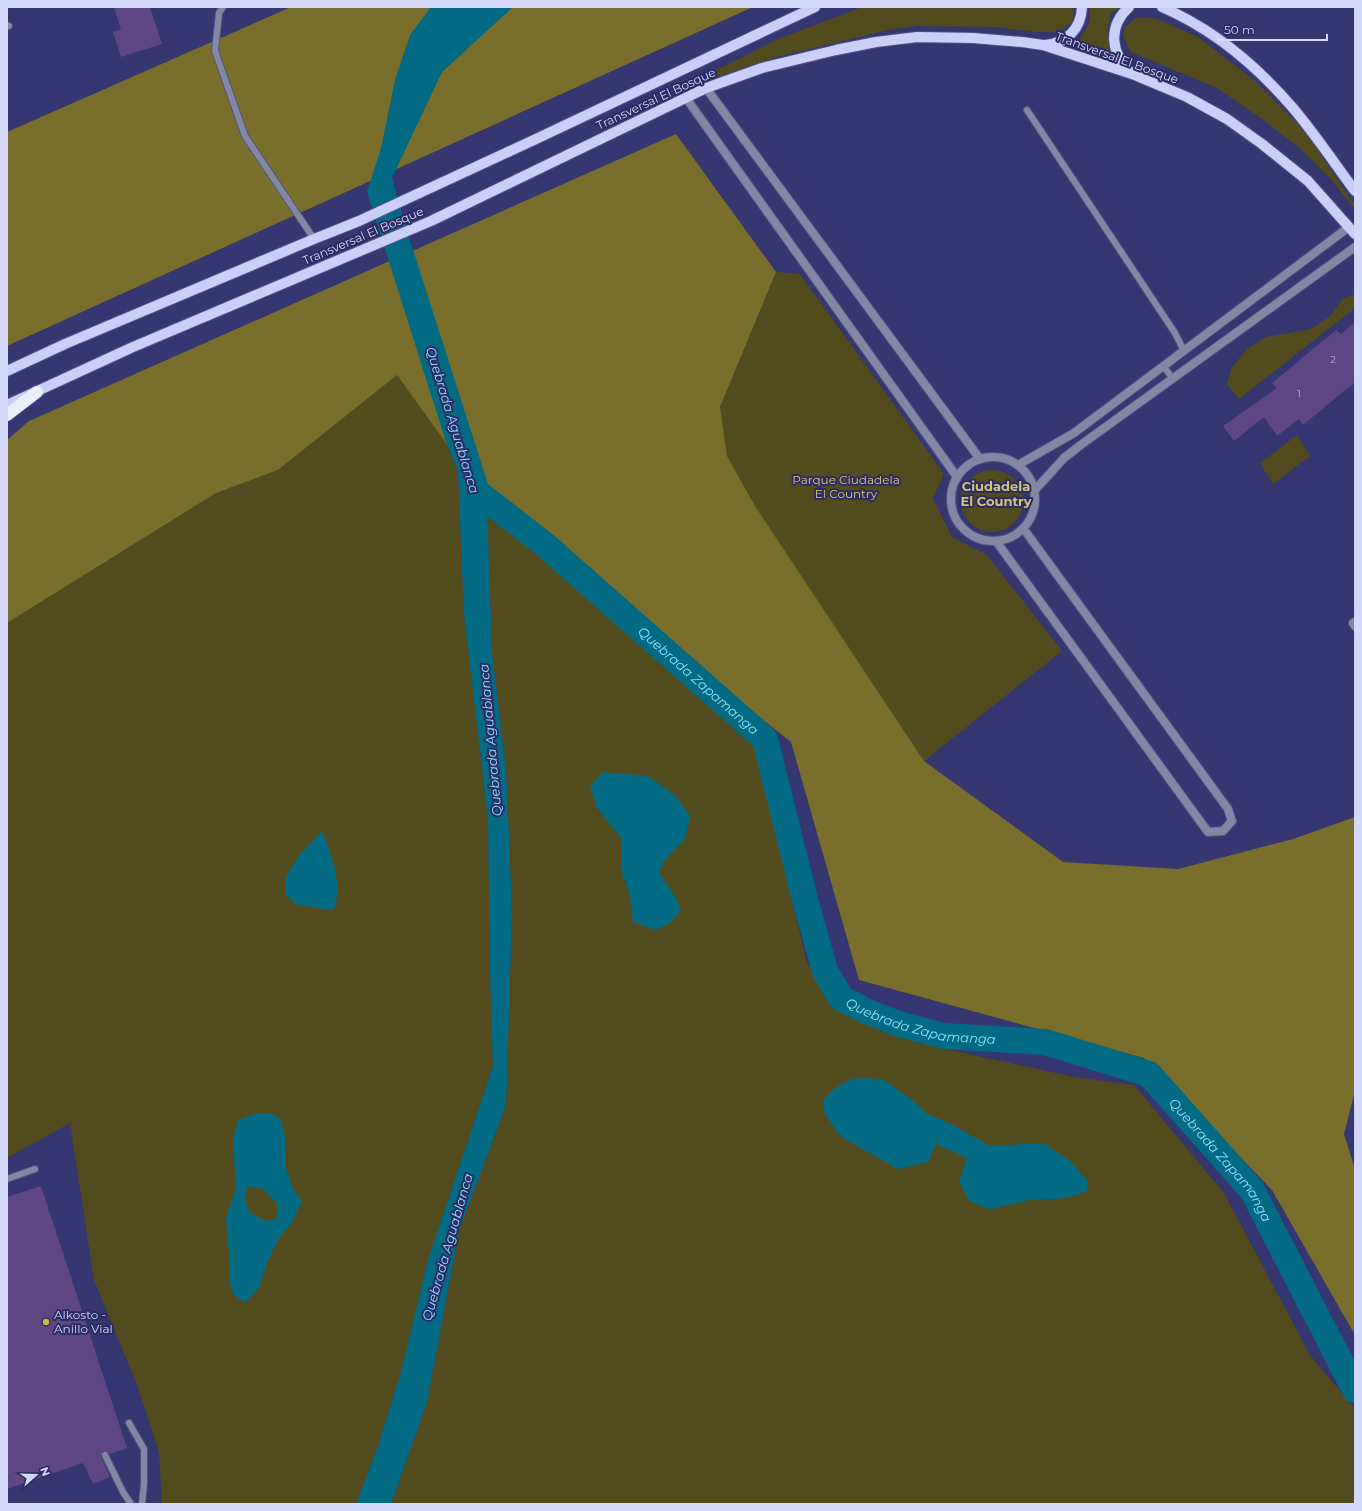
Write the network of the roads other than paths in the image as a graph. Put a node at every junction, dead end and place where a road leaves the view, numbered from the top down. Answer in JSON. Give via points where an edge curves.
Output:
{"nodes":[{"id":1,"x":223,"y":7,"type":"edge"},
{"id":2,"x":815,"y":7,"type":"edge"},
{"id":3,"x":1082,"y":7,"type":"edge"},
{"id":4,"x":1129,"y":7,"type":"edge"},
{"id":5,"x":1162,"y":7,"type":"edge"},
{"id":6,"x":1043,"y":45,"type":"junction"},
{"id":7,"x":1132,"y":74,"type":"junction"},
{"id":8,"x":706,"y":88,"type":"junction"},
{"id":9,"x":686,"y":98,"type":"junction"},
{"id":10,"x":1027,"y":110,"type":"dead end"},
{"id":11,"x":1355,"y":191,"type":"edge"},
{"id":12,"x":1352,"y":230,"type":"edge"},
{"id":13,"x":314,"y":239,"type":"junction"},
{"id":14,"x":1355,"y":247,"type":"edge"},
{"id":15,"x":1184,"y":351,"type":"junction"},
{"id":16,"x":1164,"y":367,"type":"junction"},
{"id":17,"x":7,"y":371,"type":"edge"},
{"id":18,"x":1173,"y":379,"type":"junction"},
{"id":19,"x":37,"y":392,"type":"junction"},
{"id":20,"x":7,"y":404,"type":"edge"},
{"id":21,"x":7,"y":415,"type":"edge"},
{"id":22,"x":980,"y":459,"type":"junction"},
{"id":23,"x":1018,"y":465,"type":"junction"},
{"id":24,"x":956,"y":477,"type":"junction"},
{"id":25,"x":1034,"y":491,"type":"junction"},
{"id":26,"x":1023,"y":528,"type":"junction"},
{"id":27,"x":996,"y":541,"type":"junction"},
{"id":28,"x":1355,"y":622,"type":"edge"},
{"id":29,"x":1355,"y":626,"type":"edge"},
{"id":30,"x":35,"y":1169,"type":"dead end"},
{"id":31,"x":7,"y":1179,"type":"edge"},
{"id":32,"x":129,"y":1423,"type":"dead end"},
{"id":33,"x":105,"y":1455,"type":"dead end"},
{"id":34,"x":131,"y":1504,"type":"edge"},
{"id":35,"x":142,"y":1504,"type":"edge"}],
"edges":[{"from":1,"to":13,"type":"lane","via":[[220,12],[215,51],[245,136]]},
{"from":2,"to":13,"type":"main road","name":"Transversal El Bosque","via":[[418,194]]},
{"from":3,"to":6,"type":"main road","via":[[1081,18],[1071,35],[1063,41]]},
{"from":4,"to":7,"type":"main road","via":[[1118,22],[1114,33],[1114,45],[1117,56]]},
{"from":5,"to":11,"type":"main road","via":[[1182,16],[1223,42],[1262,74],[1294,109]]},
{"from":6,"to":7,"type":"main road","name":"Transversal El Bosque"},
{"from":6,"to":8,"type":"main road","name":"Transversal El Bosque","via":[[973,38],[917,38],[876,42],[762,68]]},
{"from":7,"to":12,"type":"main road","name":"Transversal El Bosque","via":[[1187,97],[1227,119],[1308,182]]},
{"from":8,"to":9,"type":"main road","name":"Transversal El Bosque"},
{"from":8,"to":22,"type":"street"},
{"from":9,"to":19,"type":"main road","name":"Transversal El Bosque","via":[[431,222],[133,347]]},
{"from":9,"to":24,"type":"street"},
{"from":10,"to":15,"type":"lane","via":[[1175,333]]},
{"from":12,"to":15,"type":"street"},
{"from":13,"to":17,"type":"main road","name":"Transversal El Bosque"},
{"from":14,"to":18,"type":"street"},
{"from":15,"to":16,"type":"street"},
{"from":16,"to":18,"type":"lane"},
{"from":16,"to":23,"type":"street","via":[[1074,434]]},
{"from":18,"to":25,"type":"street","via":[[1064,458]]},
{"from":19,"to":20,"type":"main road","name":"Transversal El Bosque"},
{"from":19,"to":21,"type":"highway"},
{"from":22,"to":23,"type":"street","via":[[1000,457]]},
{"from":22,"to":24,"type":"street","via":[[971,463]]},
{"from":23,"to":25,"type":"street","via":[[1028,477]]},
{"from":24,"to":27,"type":"street","via":[[951,497],[954,516],[967,532],[985,540]]},
{"from":25,"to":26,"type":"street","via":[[1033,511]]},
{"from":26,"to":27,"type":"street","via":[[1010,537]]},
{"from":26,"to":27,"type":"street","via":[[1228,809],[1232,821],[1223,832],[1208,832]]},
{"from":28,"to":29,"type":"street"},
{"from":30,"to":31,"type":"lane"},
{"from":32,"to":35,"type":"lane","via":[[144,1449]]},
{"from":33,"to":34,"type":"lane"}]}
